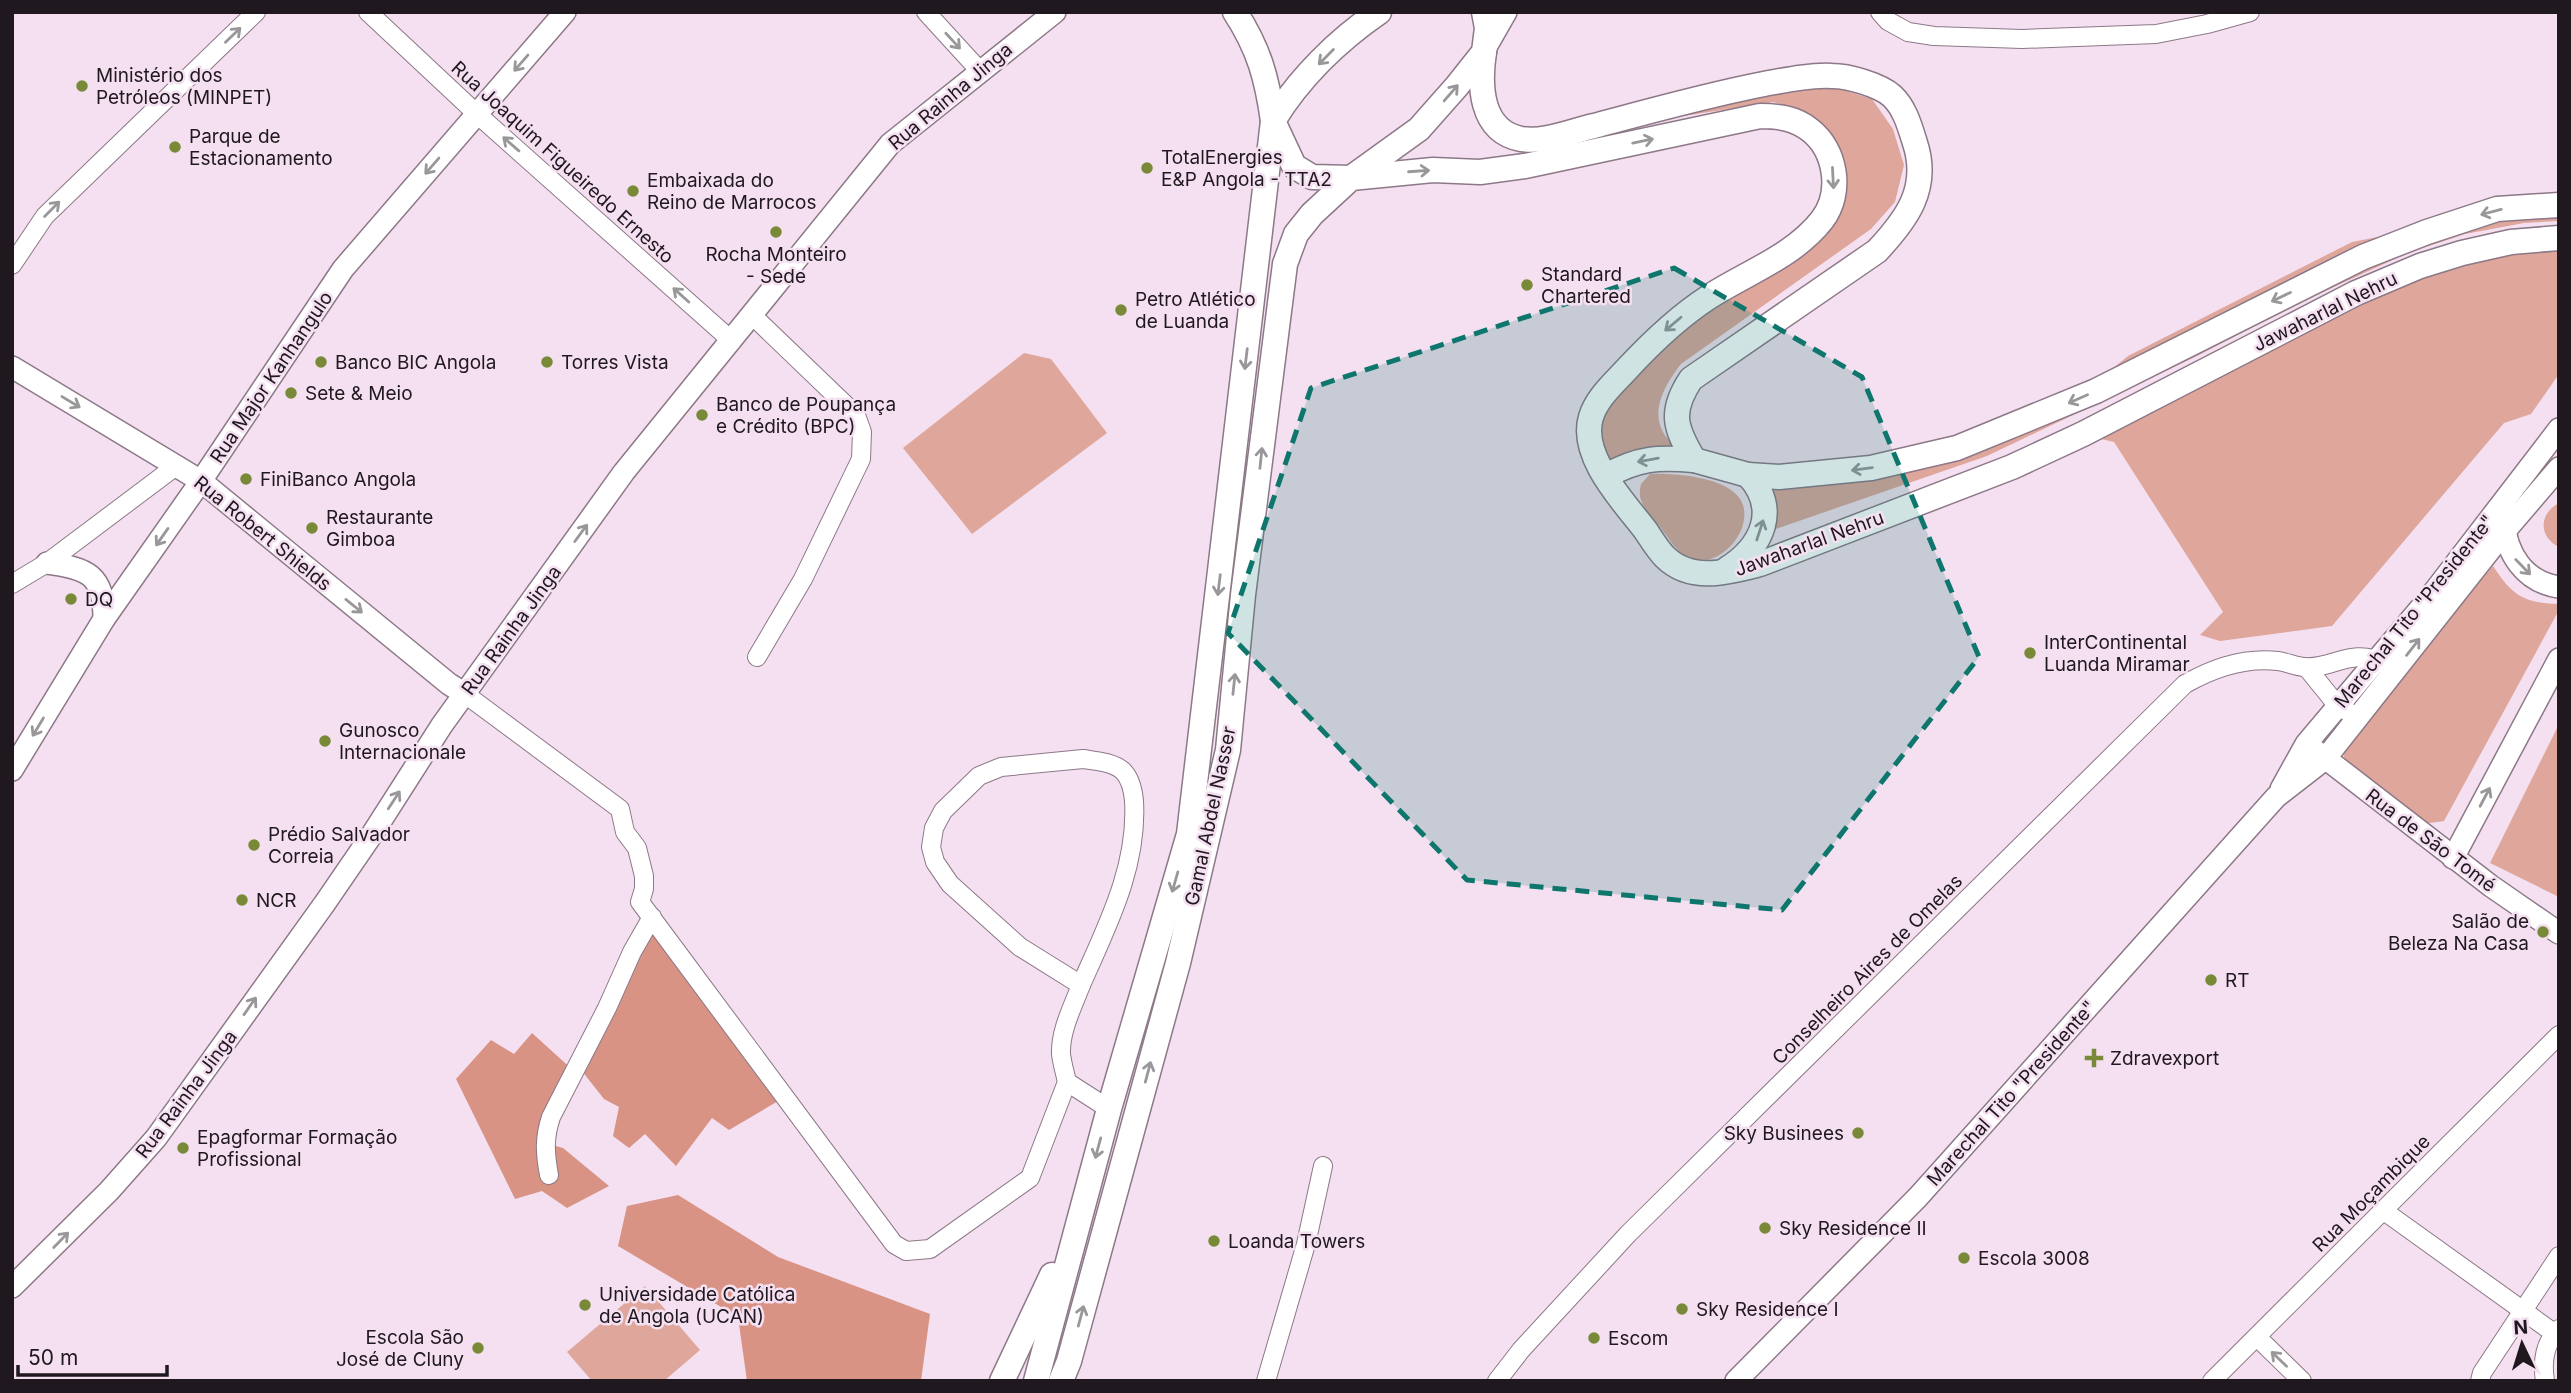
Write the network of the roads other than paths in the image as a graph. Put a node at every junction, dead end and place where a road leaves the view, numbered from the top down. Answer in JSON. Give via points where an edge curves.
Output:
{"nodes":[{"id":1,"x":256,"y":12,"type":"edge"},
{"id":2,"x":368,"y":12,"type":"edge"},
{"id":3,"x":565,"y":12,"type":"edge"},
{"id":4,"x":926,"y":12,"type":"edge"},
{"id":5,"x":1055,"y":12,"type":"edge"},
{"id":6,"x":1219,"y":12,"type":"edge"},
{"id":7,"x":1236,"y":12,"type":"edge"},
{"id":8,"x":1379,"y":12,"type":"edge"},
{"id":9,"x":1484,"y":12,"type":"edge"},
{"id":10,"x":1506,"y":12,"type":"edge"},
{"id":11,"x":1880,"y":12,"type":"edge"},
{"id":12,"x":2250,"y":12,"type":"edge"},
{"id":13,"x":1484,"y":52,"type":"junction"},
{"id":14,"x":979,"y":70,"type":"junction"},
{"id":15,"x":477,"y":114,"type":"junction"},
{"id":16,"x":1273,"y":121,"type":"junction"},
{"id":17,"x":1351,"y":178,"type":"junction"},
{"id":18,"x":2559,"y":205,"type":"edge"},
{"id":19,"x":2559,"y":238,"type":"edge"},
{"id":20,"x":12,"y":265,"type":"edge"},
{"id":21,"x":1256,"y":272,"type":"junction"},
{"id":22,"x":753,"y":316,"type":"junction"},
{"id":23,"x":732,"y":341,"type":"junction"},
{"id":24,"x":12,"y":367,"type":"edge"},
{"id":25,"x":2559,"y":429,"type":"edge"},
{"id":26,"x":1694,"y":460,"type":"junction"},
{"id":27,"x":176,"y":466,"type":"junction"},
{"id":28,"x":2559,"y":466,"type":"edge"},
{"id":29,"x":2528,"y":468,"type":"junction"},
{"id":30,"x":1748,"y":474,"type":"junction"},
{"id":31,"x":1606,"y":476,"type":"junction"},
{"id":32,"x":201,"y":481,"type":"junction"},
{"id":33,"x":2503,"y":501,"type":"junction"},
{"id":34,"x":2505,"y":531,"type":"junction"},
{"id":35,"x":47,"y":563,"type":"junction"},
{"id":36,"x":1721,"y":574,"type":"junction"},
{"id":37,"x":12,"y":584,"type":"edge"},
{"id":38,"x":2559,"y":587,"type":"edge"},
{"id":39,"x":104,"y":619,"type":"junction"},
{"id":40,"x":757,"y":657,"type":"dead end"},
{"id":41,"x":2376,"y":659,"type":"junction"},
{"id":42,"x":2559,"y":659,"type":"edge"},
{"id":43,"x":2306,"y":668,"type":"junction"},
{"id":44,"x":2394,"y":671,"type":"junction"},
{"id":45,"x":465,"y":694,"type":"junction"},
{"id":46,"x":2337,"y":705,"type":"junction"},
{"id":47,"x":2357,"y":718,"type":"junction"},
{"id":48,"x":2306,"y":744,"type":"junction"},
{"id":49,"x":2325,"y":759,"type":"junction"},
{"id":50,"x":12,"y":769,"type":"edge"},
{"id":51,"x":2276,"y":797,"type":"junction"},
{"id":52,"x":2453,"y":858,"type":"junction"},
{"id":53,"x":652,"y":917,"type":"junction"},
{"id":54,"x":2559,"y":933,"type":"edge"},
{"id":55,"x":1082,"y":985,"type":"junction"},
{"id":56,"x":2559,"y":1035,"type":"edge"},
{"id":57,"x":1068,"y":1082,"type":"junction"},
{"id":58,"x":1109,"y":1108,"type":"junction"},
{"id":59,"x":1323,"y":1166,"type":"dead end"},
{"id":60,"x":549,"y":1175,"type":"dead end"},
{"id":61,"x":2384,"y":1211,"type":"junction"},
{"id":62,"x":1078,"y":1220,"type":"junction"},
{"id":63,"x":2559,"y":1256,"type":"edge"},
{"id":64,"x":12,"y":1287,"type":"edge"},
{"id":65,"x":2522,"y":1310,"type":"junction"},
{"id":66,"x":2556,"y":1331,"type":"edge"},
{"id":67,"x":2257,"y":1337,"type":"junction"},
{"id":68,"x":1066,"y":1374,"type":"edge"},
{"id":69,"x":1002,"y":1381,"type":"edge"},
{"id":70,"x":1036,"y":1381,"type":"edge"},
{"id":71,"x":1266,"y":1381,"type":"edge"},
{"id":72,"x":1497,"y":1381,"type":"edge"},
{"id":73,"x":1737,"y":1381,"type":"edge"},
{"id":74,"x":2212,"y":1381,"type":"edge"},
{"id":75,"x":2302,"y":1381,"type":"edge"},
{"id":76,"x":2480,"y":1381,"type":"edge"},
{"id":77,"x":2545,"y":1381,"type":"edge"}],
"edges":[{"from":20,"to":1,"type":"street","one_way":true,"via":[[45,216]]},
{"from":2,"to":15,"type":"street","name":"Rua Joaquim Figueiredo Ernesto"},
{"from":3,"to":15,"type":"street","name":"Rua Major Kanhangulo","one_way":true},
{"from":4,"to":14,"type":"street","one_way":true},
{"from":5,"to":14,"type":"street","name":"Rua Rainha Jinga"},
{"from":6,"to":21,"type":"main road","via":[[1251,67],[1258,124],[1252,191]]},
{"from":7,"to":16,"type":"main road","via":[[1259,54]]},
{"from":8,"to":16,"type":"main road","one_way":true,"via":[[1305,78]]},
{"from":9,"to":13,"type":"main road"},
{"from":10,"to":13,"type":"street"},
{"from":11,"to":12,"type":"street","via":[[1908,32],[2022,38],[2156,34]]},
{"from":17,"to":13,"type":"main road","name":"Gamal Abdel Nasser","one_way":true,"via":[[1419,129]]},
{"from":13,"to":26,"type":"main road","via":[[1486,110],[1496,126],[1522,139],[1798,78],[1834,76],[1864,82],[1891,96],[1906,116],[1917,148],[1919,179],[1911,209],[1877,251],[1690,379],[1676,412],[1677,426]]},
{"from":14,"to":22,"type":"street","name":"Rua Rainha Jinga","via":[[890,144]]},
{"from":23,"to":15,"type":"street","name":"Rua Joaquim Figueiredo Ernesto","one_way":true},
{"from":15,"to":32,"type":"street","name":"Rua Major Kanhangulo","one_way":true,"via":[[343,269]]},
{"from":16,"to":17,"type":"main road","name":"Jawaharlal Nehru","via":[[1294,166],[1312,177]]},
{"from":16,"to":21,"type":"main road","name":"Gamal Abdel Nasser"},
{"from":17,"to":31,"type":"main road","name":"Jawaharlal Nehru","one_way":true,"via":[[1525,166],[1760,116],[1792,120],[1820,139],[1834,176],[1832,200],[1824,218],[1806,237],[1676,321],[1602,397],[1592,415],[1589,440]]},
{"from":68,"to":17,"type":"main road","name":"Gamal Abdel Nasser","one_way":true,"via":[[1178,963],[1228,750],[1285,264],[1296,234]]},
{"from":18,"to":30,"type":"main road","name":"Jawaharlal Nehru","one_way":true,"via":[[2497,209],[2363,257],[2096,391],[1957,448],[1871,468],[1779,477]]},
{"from":19,"to":36,"type":"main road","name":"Jawaharlal Nehru","via":[[2511,242],[2420,266],[2356,293],[2012,467],[1796,552]]},
{"from":21,"to":58,"type":"main road","name":"Gamal Abdel Nasser","one_way":true,"via":[[1189,834]]},
{"from":22,"to":23,"type":"street","name":"Rua Rainha Jinga"},
{"from":22,"to":40,"type":"street","via":[[856,415],[863,451],[803,579]]},
{"from":45,"to":23,"type":"street","name":"Rua Rainha Jinga","one_way":true,"via":[[624,472]]},
{"from":24,"to":27,"type":"street","name":"Rua Robert Shields","one_way":true},
{"from":25,"to":29,"type":"street","name":"Marechal Tito \"Presidente\""},
{"from":26,"to":30,"type":"main road","name":"Jawaharlal Nehru"},
{"from":26,"to":31,"type":"main road","name":"Jawaharlal Nehru","one_way":true,"via":[[1657,457]]},
{"from":27,"to":32,"type":"street","name":"Rua Robert Shields"},
{"from":27,"to":35,"type":"street"},
{"from":28,"to":29,"type":"street"},
{"from":28,"to":34,"type":"street","name":"Marechal Tito \"Presidente\""},
{"from":29,"to":33,"type":"street","name":"Marechal Tito \"Presidente\""},
{"from":36,"to":30,"type":"main road","one_way":true,"via":[[1743,559],[1764,526],[1765,509]]},
{"from":31,"to":36,"type":"main road","name":"Jawaharlal Nehru","via":[[1666,559],[1694,574]]},
{"from":32,"to":39,"type":"street","name":"Rua Major Kanhangulo","one_way":true},
{"from":32,"to":45,"type":"street","name":"Rua Robert Shields","one_way":true},
{"from":33,"to":34,"type":"street"},
{"from":33,"to":41,"type":"street","name":"Marechal Tito \"Presidente\""},
{"from":34,"to":38,"type":"street","one_way":true,"via":[[2509,550],[2520,567],[2536,580]]},
{"from":44,"to":34,"type":"street","name":"Marechal Tito \"Presidente\"","one_way":true},
{"from":35,"to":37,"type":"street"},
{"from":35,"to":39,"type":"street","via":[[90,574],[103,595]]},
{"from":39,"to":50,"type":"street","name":"Rua Major Kanhangulo","one_way":true},
{"from":41,"to":43,"type":"street","via":[[2345,658]]},
{"from":41,"to":44,"type":"street"},
{"from":41,"to":46,"type":"street","name":"Marechal Tito \"Presidente\""},
{"from":52,"to":42,"type":"street","one_way":true},
{"from":43,"to":46,"type":"street"},
{"from":43,"to":72,"type":"street","name":"Conselheiro Aires de Omelas","via":[[2279,661],[2249,661],[2204,673],[2185,684],[1628,1234]]},
{"from":44,"to":47,"type":"street","name":"Marechal Tito \"Presidente\""},
{"from":45,"to":53,"type":"street","via":[[620,809],[644,876],[640,902]]},
{"from":64,"to":45,"type":"street","name":"Rua Rainha Jinga","one_way":true,"via":[[156,1138],[319,911]]},
{"from":46,"to":47,"type":"street"},
{"from":46,"to":48,"type":"street","name":"Marechal Tito \"Presidente\""},
{"from":47,"to":49,"type":"street","name":"Marechal Tito \"Presidente\""},
{"from":48,"to":49,"type":"street","name":"Rua de São Tomé"},
{"from":48,"to":51,"type":"street","name":"Marechal Tito \"Presidente\""},
{"from":49,"to":51,"type":"street","name":"Marechal Tito \"Presidente\""},
{"from":49,"to":52,"type":"street","name":"Rua de São Tomé"},
{"from":51,"to":73,"type":"street","name":"Marechal Tito \"Presidente\"","via":[[1918,1197]]},
{"from":52,"to":54,"type":"street","name":"Rua de São Tomé"},
{"from":53,"to":57,"type":"street","via":[[849,1186],[894,1244],[906,1251],[930,1249],[1030,1178]]},
{"from":53,"to":60,"type":"street","via":[[551,1117],[545,1143]]},
{"from":55,"to":55,"type":"street","via":[[1020,947],[950,884],[935,862],[931,847],[943,811],[979,776],[1001,767],[1083,759],[1111,764],[1131,783],[1135,816],[1130,856],[1118,900]]},
{"from":55,"to":57,"type":"street","via":[[1063,1037],[1061,1054]]},
{"from":56,"to":61,"type":"street","name":"Rua Moçambique"},
{"from":57,"to":58,"type":"street"},
{"from":58,"to":62,"type":"main road","name":"Gamal Abdel Nasser","one_way":true},
{"from":59,"to":71,"type":"street","via":[[1306,1244]]},
{"from":61,"to":65,"type":"street"},
{"from":61,"to":67,"type":"street","name":"Rua Moçambique"},
{"from":62,"to":69,"type":"main road","name":"Gamal Abdel Nasser"},
{"from":62,"to":70,"type":"main road","name":"Gamal Abdel Nasser"},
{"from":63,"to":65,"type":"street"},
{"from":65,"to":66,"type":"street"},
{"from":65,"to":76,"type":"street"},
{"from":66,"to":77,"type":"street","via":[[2546,1349]]},
{"from":67,"to":74,"type":"street","name":"Rua Moçambique"},
{"from":75,"to":67,"type":"street","one_way":true}]}
